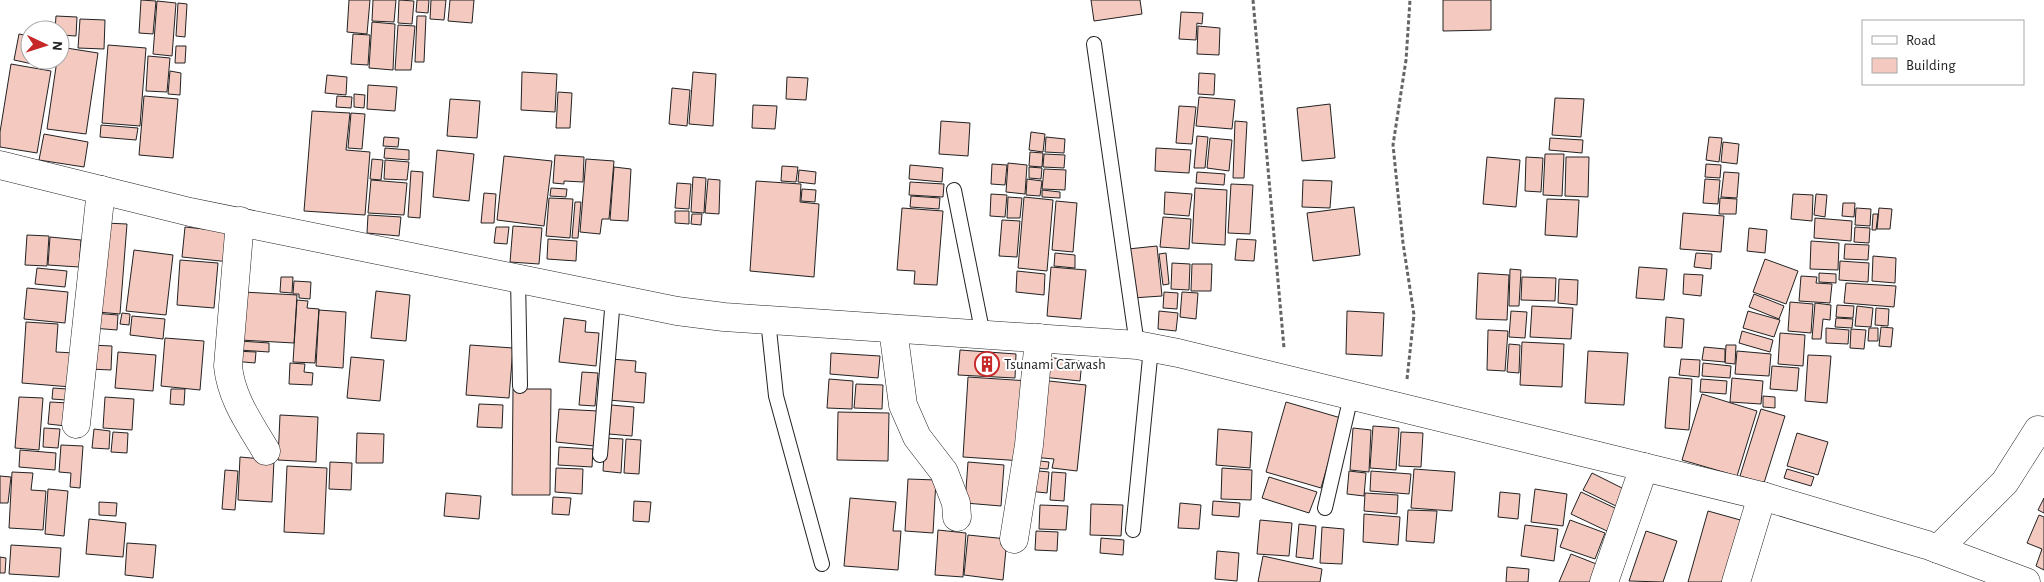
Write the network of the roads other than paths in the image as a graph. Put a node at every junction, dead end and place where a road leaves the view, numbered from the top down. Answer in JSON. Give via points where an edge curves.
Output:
{"nodes":[{"id":1,"x":1094,"y":44,"type":"dead end"},
{"id":2,"x":0,"y":165,"type":"edge"},
{"id":3,"x":101,"y":190,"type":"junction"},
{"id":4,"x":954,"y":190,"type":"dead end"},
{"id":5,"x":240,"y":222,"type":"junction"},
{"id":6,"x":518,"y":278,"type":"junction"},
{"id":7,"x":613,"y":298,"type":"junction"},
{"id":8,"x":768,"y":320,"type":"junction"},
{"id":9,"x":894,"y":329,"type":"junction"},
{"id":10,"x":983,"y":335,"type":"junction"},
{"id":11,"x":1039,"y":338,"type":"junction"},
{"id":12,"x":1144,"y":346,"type":"junction"},
{"id":13,"x":520,"y":386,"type":"dead end"},
{"id":14,"x":1351,"y":396,"type":"junction"},
{"id":15,"x":76,"y":424,"type":"dead end"},
{"id":16,"x":2038,"y":430,"type":"dead end"},
{"id":17,"x":266,"y":451,"type":"dead end"},
{"id":18,"x":600,"y":455,"type":"dead end"},
{"id":19,"x":1644,"y":467,"type":"junction"},
{"id":20,"x":1762,"y":496,"type":"junction"},
{"id":21,"x":1325,"y":508,"type":"dead end"},
{"id":22,"x":956,"y":517,"type":"dead end"},
{"id":23,"x":1134,"y":530,"type":"dead end"},
{"id":24,"x":1014,"y":538,"type":"dead end"},
{"id":25,"x":1938,"y":549,"type":"junction"},
{"id":26,"x":822,"y":564,"type":"dead end"},
{"id":27,"x":1604,"y":582,"type":"edge"},
{"id":28,"x":1736,"y":582,"type":"edge"},
{"id":29,"x":2026,"y":582,"type":"edge"}],
"edges":[{"from":1,"to":12,"type":"lane"},
{"from":2,"to":3,"type":"street"},
{"from":3,"to":5,"type":"street"},
{"from":3,"to":15,"type":"street"},
{"from":4,"to":10,"type":"lane"},
{"from":5,"to":6,"type":"street"},
{"from":5,"to":17,"type":"street","via":[[228,366],[230,384]]},
{"from":6,"to":7,"type":"street"},
{"from":6,"to":13,"type":"lane"},
{"from":7,"to":8,"type":"street","via":[[677,311]]},
{"from":7,"to":18,"type":"lane"},
{"from":8,"to":9,"type":"street"},
{"from":8,"to":26,"type":"lane","via":[[776,396]]},
{"from":9,"to":10,"type":"street"},
{"from":9,"to":22,"type":"street","via":[[903,405],[917,437],[944,472],[956,503]]},
{"from":10,"to":11,"type":"street"},
{"from":11,"to":12,"type":"street"},
{"from":11,"to":24,"type":"street","via":[[1029,444]]},
{"from":12,"to":14,"type":"street"},
{"from":12,"to":23,"type":"lane"},
{"from":14,"to":19,"type":"street"},
{"from":14,"to":21,"type":"lane"},
{"from":16,"to":25,"type":"street","via":[[2005,482]]},
{"from":19,"to":20,"type":"street"},
{"from":19,"to":27,"type":"street"},
{"from":20,"to":25,"type":"street"},
{"from":20,"to":28,"type":"street"},
{"from":25,"to":29,"type":"street"}]}
